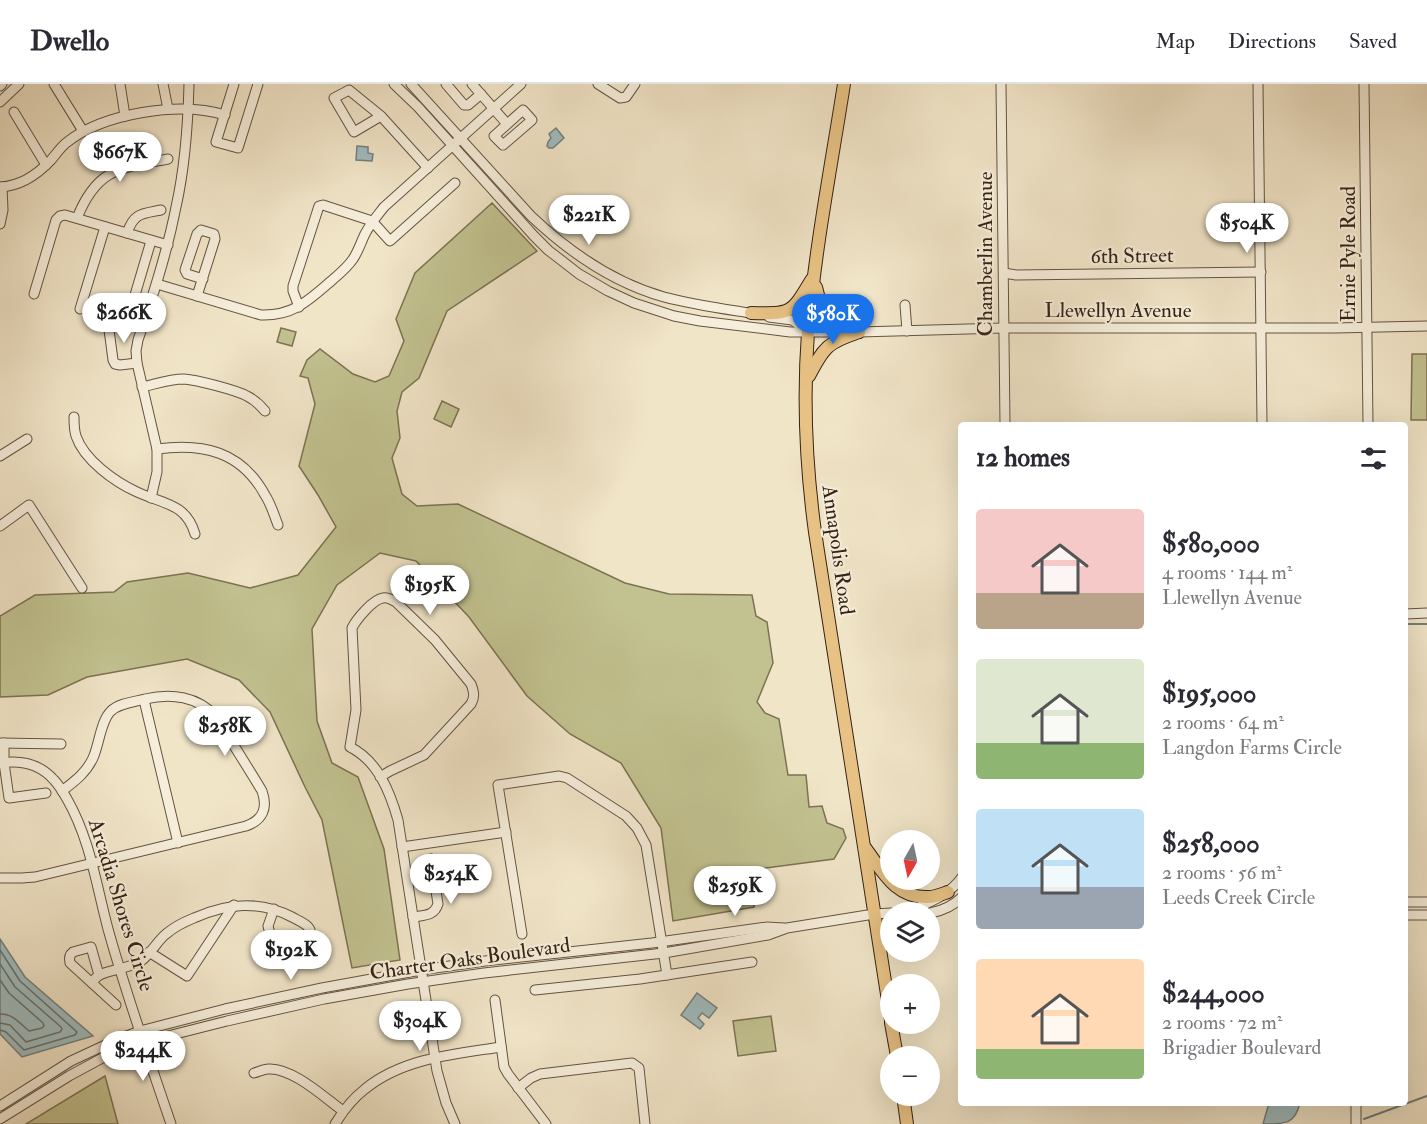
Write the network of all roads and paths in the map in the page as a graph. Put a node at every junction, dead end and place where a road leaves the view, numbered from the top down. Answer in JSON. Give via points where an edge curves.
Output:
{"nodes":[{"id":1,"x":19,"y":84,"type":"edge"},
{"id":2,"x":54,"y":84,"type":"edge"},
{"id":3,"x":120,"y":84,"type":"edge"},
{"id":4,"x":163,"y":84,"type":"edge"},
{"id":5,"x":189,"y":84,"type":"edge"},
{"id":6,"x":234,"y":84,"type":"edge"},
{"id":7,"x":258,"y":84,"type":"edge"},
{"id":8,"x":394,"y":84,"type":"edge"},
{"id":9,"x":411,"y":84,"type":"edge"},
{"id":10,"x":446,"y":84,"type":"edge"},
{"id":11,"x":472,"y":84,"type":"edge"},
{"id":12,"x":521,"y":84,"type":"edge"},
{"id":13,"x":598,"y":84,"type":"edge"},
{"id":14,"x":635,"y":84,"type":"edge"},
{"id":15,"x":844,"y":84,"type":"edge"},
{"id":16,"x":1001,"y":84,"type":"edge"},
{"id":17,"x":1258,"y":84,"type":"edge"},
{"id":18,"x":1364,"y":84,"type":"edge"},
{"id":19,"x":481,"y":94,"type":"junction"},
{"id":20,"x":0,"y":102,"type":"edge"},
{"id":21,"x":494,"y":108,"type":"junction"},
{"id":22,"x":168,"y":109,"type":"junction"},
{"id":23,"x":188,"y":110,"type":"junction"},
{"id":24,"x":14,"y":112,"type":"dead end"},
{"id":25,"x":225,"y":115,"type":"junction"},
{"id":26,"x":125,"y":116,"type":"junction"},
{"id":27,"x":381,"y":116,"type":"junction"},
{"id":28,"x":507,"y":124,"type":"dead end"},
{"id":29,"x":83,"y":131,"type":"junction"},
{"id":30,"x":461,"y":138,"type":"junction"},
{"id":31,"x":452,"y":146,"type":"junction"},
{"id":32,"x":168,"y":159,"type":"dead end"},
{"id":33,"x":46,"y":165,"type":"junction"},
{"id":34,"x":428,"y":168,"type":"junction"},
{"id":35,"x":455,"y":183,"type":"dead end"},
{"id":36,"x":1,"y":187,"type":"edge"},
{"id":37,"x":160,"y":210,"type":"dead end"},
{"id":38,"x":77,"y":218,"type":"junction"},
{"id":39,"x":372,"y":221,"type":"junction"},
{"id":40,"x":0,"y":224,"type":"edge"},
{"id":41,"x":105,"y":226,"type":"junction"},
{"id":42,"x":127,"y":233,"type":"junction"},
{"id":43,"x":151,"y":241,"type":"junction"},
{"id":44,"x":168,"y":245,"type":"junction"},
{"id":45,"x":1261,"y":272,"type":"junction"},
{"id":46,"x":1004,"y":273,"type":"junction"},
{"id":47,"x":814,"y":275,"type":"junction"},
{"id":48,"x":203,"y":279,"type":"junction"},
{"id":49,"x":157,"y":284,"type":"junction"},
{"id":50,"x":34,"y":294,"type":"dead end"},
{"id":51,"x":197,"y":296,"type":"junction"},
{"id":52,"x":905,"y":305,"type":"dead end"},
{"id":53,"x":299,"y":307,"type":"junction"},
{"id":54,"x":81,"y":309,"type":"dead end"},
{"id":55,"x":751,"y":314,"type":"junction"},
{"id":56,"x":127,"y":322,"type":"dead end"},
{"id":57,"x":1427,"y":326,"type":"edge"},
{"id":58,"x":1366,"y":327,"type":"junction"},
{"id":59,"x":1004,"y":328,"type":"junction"},
{"id":60,"x":1261,"y":328,"type":"junction"},
{"id":61,"x":109,"y":330,"type":"dead end"},
{"id":62,"x":808,"y":331,"type":"junction"},
{"id":63,"x":907,"y":331,"type":"junction"},
{"id":64,"x":860,"y":332,"type":"junction"},
{"id":65,"x":137,"y":363,"type":"junction"},
{"id":66,"x":807,"y":380,"type":"junction"},
{"id":67,"x":142,"y":387,"type":"junction"},
{"id":68,"x":265,"y":411,"type":"dead end"},
{"id":69,"x":74,"y":417,"type":"dead end"},
{"id":70,"x":1005,"y":422,"type":"edge"},
{"id":71,"x":1262,"y":422,"type":"edge"},
{"id":72,"x":1368,"y":422,"type":"edge"},
{"id":73,"x":27,"y":439,"type":"dead end"},
{"id":74,"x":157,"y":450,"type":"junction"},
{"id":75,"x":0,"y":456,"type":"edge"},
{"id":76,"x":151,"y":498,"type":"junction"},
{"id":77,"x":1,"y":523,"type":"edge"},
{"id":78,"x":278,"y":525,"type":"dead end"},
{"id":79,"x":195,"y":534,"type":"dead end"},
{"id":80,"x":82,"y":588,"type":"dead end"},
{"id":81,"x":1427,"y":613,"type":"edge"},
{"id":82,"x":1408,"y":614,"type":"edge"},
{"id":83,"x":144,"y":700,"type":"junction"},
{"id":84,"x":2,"y":743,"type":"edge"},
{"id":85,"x":62,"y":744,"type":"dead end"},
{"id":86,"x":2,"y":763,"type":"edge"},
{"id":87,"x":380,"y":777,"type":"junction"},
{"id":88,"x":62,"y":791,"type":"junction"},
{"id":89,"x":46,"y":793,"type":"dead end"},
{"id":90,"x":506,"y":832,"type":"junction"},
{"id":91,"x":178,"y":843,"type":"junction"},
{"id":92,"x":864,"y":846,"type":"junction"},
{"id":93,"x":402,"y":847,"type":"junction"},
{"id":94,"x":431,"y":858,"type":"dead end"},
{"id":95,"x":92,"y":863,"type":"junction"},
{"id":96,"x":0,"y":878,"type":"edge"},
{"id":97,"x":958,"y":883,"type":"edge"},
{"id":98,"x":948,"y":892,"type":"junction"},
{"id":99,"x":958,"y":901,"type":"edge"},
{"id":100,"x":931,"y":902,"type":"edge"},
{"id":101,"x":1408,"y":902,"type":"edge"},
{"id":102,"x":1427,"y":902,"type":"edge"},
{"id":103,"x":234,"y":905,"type":"junction"},
{"id":104,"x":274,"y":909,"type":"junction"},
{"id":105,"x":940,"y":910,"type":"edge"},
{"id":106,"x":874,"y":914,"type":"junction"},
{"id":107,"x":880,"y":914,"type":"edge"},
{"id":108,"x":1408,"y":915,"type":"edge"},
{"id":109,"x":1427,"y":915,"type":"edge"},
{"id":110,"x":413,"y":917,"type":"junction"},
{"id":111,"x":787,"y":928,"type":"junction"},
{"id":112,"x":522,"y":934,"type":"dead end"},
{"id":113,"x":662,"y":941,"type":"junction"},
{"id":114,"x":149,"y":952,"type":"junction"},
{"id":115,"x":664,"y":953,"type":"junction"},
{"id":116,"x":752,"y":962,"type":"dead end"},
{"id":117,"x":120,"y":969,"type":"junction"},
{"id":118,"x":421,"y":970,"type":"junction"},
{"id":119,"x":883,"y":974,"type":"edge"},
{"id":120,"x":99,"y":975,"type":"junction"},
{"id":121,"x":667,"y":975,"type":"junction"},
{"id":122,"x":423,"y":981,"type":"junction"},
{"id":123,"x":92,"y":983,"type":"junction"},
{"id":124,"x":535,"y":990,"type":"dead end"},
{"id":125,"x":495,"y":1000,"type":"dead end"},
{"id":126,"x":116,"y":1005,"type":"dead end"},
{"id":127,"x":140,"y":1032,"type":"junction"},
{"id":128,"x":144,"y":1042,"type":"junction"},
{"id":129,"x":501,"y":1047,"type":"junction"},
{"id":130,"x":435,"y":1058,"type":"junction"},
{"id":131,"x":254,"y":1073,"type":"dead end"},
{"id":132,"x":518,"y":1088,"type":"junction"},
{"id":133,"x":0,"y":1106,"type":"edge"},
{"id":134,"x":905,"y":1106,"type":"edge"},
{"id":135,"x":1356,"y":1106,"type":"edge"},
{"id":136,"x":343,"y":1111,"type":"junction"},
{"id":137,"x":0,"y":1119,"type":"edge"},
{"id":138,"x":171,"y":1124,"type":"edge"},
{"id":139,"x":334,"y":1124,"type":"edge"},
{"id":140,"x":454,"y":1124,"type":"edge"},
{"id":141,"x":546,"y":1124,"type":"edge"},
{"id":142,"x":645,"y":1124,"type":"edge"},
{"id":143,"x":907,"y":1124,"type":"edge"},
{"id":144,"x":1356,"y":1124,"type":"edge"}],
"edges":[{"from":1,"to":20,"type":"street"},
{"from":2,"to":29,"type":"street"},
{"from":3,"to":26,"type":"street"},
{"from":4,"to":22,"type":"street"},
{"from":5,"to":23,"type":"street"},
{"from":6,"to":25,"type":"street"},
{"from":7,"to":25,"type":"street","via":[[238,148],[216,142]]},
{"from":8,"to":31,"type":"street","name":"Llewellyn Avenue"},
{"from":9,"to":30,"type":"street"},
{"from":10,"to":19,"type":"street","via":[[464,105]]},
{"from":11,"to":19,"type":"street"},
{"from":12,"to":21,"type":"street"},
{"from":13,"to":14,"type":"street","via":[[620,98],[626,97]]},
{"from":15,"to":47,"type":"main road","name":"Annapolis Road"},
{"from":16,"to":46,"type":"street","name":"Chamberlin Avenue"},
{"from":17,"to":45,"type":"street"},
{"from":18,"to":58,"type":"street","name":"Ernie Pyle Road"},
{"from":19,"to":21,"type":"street"},
{"from":21,"to":28,"type":"street"},
{"from":21,"to":30,"type":"street"},
{"from":22,"to":23,"type":"street"},
{"from":22,"to":26,"type":"street"},
{"from":23,"to":25,"type":"street"},
{"from":23,"to":44,"type":"street","via":[[183,166]]},
{"from":24,"to":33,"type":"street"},
{"from":26,"to":29,"type":"street"},
{"from":27,"to":27,"type":"street","via":[[349,90],[334,98],[354,132]]},
{"from":27,"to":34,"type":"street"},
{"from":29,"to":33,"type":"street"},
{"from":30,"to":31,"type":"street"},
{"from":30,"to":55,"type":"street","via":[[548,233],[604,272],[663,297]]},
{"from":31,"to":34,"type":"street"},
{"from":31,"to":62,"type":"street","name":"Llewellyn Avenue","via":[[548,250],[608,291],[674,316]]},
{"from":32,"to":38,"type":"street","via":[[110,173],[91,191]]},
{"from":33,"to":36,"type":"street","via":[[25,181]]},
{"from":34,"to":39,"type":"street"},
{"from":35,"to":39,"type":"street","via":[[390,241]]},
{"from":36,"to":40,"type":"street"},
{"from":37,"to":42,"type":"street","via":[[137,215]]},
{"from":38,"to":41,"type":"street"},
{"from":38,"to":50,"type":"street","via":[[65,215],[56,220]]},
{"from":39,"to":53,"type":"street","via":[[354,258]]},
{"from":39,"to":53,"type":"street","via":[[319,207],[293,286]]},
{"from":41,"to":42,"type":"street"},
{"from":41,"to":54,"type":"street"},
{"from":42,"to":43,"type":"street"},
{"from":43,"to":44,"type":"street"},
{"from":43,"to":56,"type":"street"},
{"from":44,"to":49,"type":"street"},
{"from":45,"to":46,"type":"street","name":"6th Street"},
{"from":45,"to":60,"type":"street"},
{"from":46,"to":59,"type":"street","name":"Chamberlin Avenue"},
{"from":47,"to":55,"type":"main road","via":[[799,301],[788,311]]},
{"from":47,"to":62,"type":"main road","name":"Annapolis Road"},
{"from":47,"to":64,"type":"main road","via":[[827,315],[844,328]]},
{"from":48,"to":48,"type":"street","via":[[216,239],[214,234],[201,230],[185,270]]},
{"from":48,"to":51,"type":"street"},
{"from":49,"to":51,"type":"street"},
{"from":49,"to":65,"type":"street","via":[[138,340]]},
{"from":51,"to":53,"type":"street","via":[[261,315],[278,315]]},
{"from":52,"to":63,"type":"street"},
{"from":55,"to":62,"type":"street","via":[[792,320]]},
{"from":57,"to":58,"type":"street","name":"Llewellyn Avenue"},
{"from":58,"to":60,"type":"street","name":"Llewellyn Avenue"},
{"from":58,"to":72,"type":"street","name":"Ernie Pyle Road"},
{"from":59,"to":60,"type":"street","name":"Llewellyn Avenue"},
{"from":59,"to":63,"type":"street","name":"Llewellyn Avenue"},
{"from":59,"to":70,"type":"street","name":"Chamberlin Avenue"},
{"from":60,"to":71,"type":"street"},
{"from":61,"to":65,"type":"street","via":[[115,364]]},
{"from":62,"to":64,"type":"street","name":"Llewellyn Avenue"},
{"from":62,"to":66,"type":"main road","name":"Annapolis Road"},
{"from":63,"to":64,"type":"street","name":"Llewellyn Avenue"},
{"from":64,"to":66,"type":"main road","via":[[823,350]]},
{"from":65,"to":67,"type":"street"},
{"from":66,"to":92,"type":"main road","name":"Annapolis Road","via":[[807,454],[813,518]]},
{"from":67,"to":68,"type":"street","via":[[170,380],[199,381],[246,395]]},
{"from":67,"to":74,"type":"street"},
{"from":69,"to":76,"type":"street","via":[[76,436],[96,464],[113,479]]},
{"from":73,"to":75,"type":"street"},
{"from":74,"to":76,"type":"street"},
{"from":74,"to":78,"type":"street","via":[[204,448],[229,458],[255,479]]},
{"from":76,"to":79,"type":"street","via":[[181,511]]},
{"from":77,"to":80,"type":"street","via":[[30,505]]},
{"from":81,"to":82,"type":"street"},
{"from":83,"to":88,"type":"street","via":[[111,711],[88,767]]},
{"from":83,"to":91,"type":"street"},
{"from":83,"to":91,"type":"street","via":[[181,697],[210,711],[218,718],[265,798],[263,813],[251,825]]},
{"from":84,"to":85,"type":"street"},
{"from":84,"to":86,"type":"street"},
{"from":86,"to":88,"type":"street","name":"Arcadia Shores Circle","via":[[36,767],[55,780]]},
{"from":86,"to":89,"type":"street","via":[[9,798]]},
{"from":87,"to":87,"type":"street","via":[[424,755],[474,699],[471,684],[435,640],[389,598],[374,602],[352,628],[357,710],[350,747],[368,758]]},
{"from":87,"to":93,"type":"street","via":[[393,802]]},
{"from":88,"to":95,"type":"street","name":"Arcadia Shores Circle","via":[[78,820]]},
{"from":90,"to":93,"type":"street"},
{"from":90,"to":112,"type":"street"},
{"from":90,"to":113,"type":"street","via":[[498,785],[559,776],[574,781],[626,816],[646,845]]},
{"from":91,"to":95,"type":"street"},
{"from":92,"to":98,"type":"main road","via":[[900,891],[931,897]]},
{"from":92,"to":106,"type":"main road","name":"Annapolis Road"},
{"from":93,"to":110,"type":"street"},
{"from":94,"to":110,"type":"street","via":[[438,904],[431,914]]},
{"from":95,"to":96,"type":"street","via":[[35,877]]},
{"from":95,"to":117,"type":"street","name":"Arcadia Shores Circle"},
{"from":97,"to":98,"type":"street"},
{"from":98,"to":100,"type":"street"},
{"from":99,"to":105,"type":"street"},
{"from":101,"to":102,"type":"street"},
{"from":103,"to":104,"type":"street"},
{"from":103,"to":114,"type":"street","via":[[175,927]]},
{"from":103,"to":114,"type":"street","via":[[187,976]]},
{"from":104,"to":104,"type":"street","via":[[310,930],[301,947],[291,948],[270,934],[268,926]]},
{"from":106,"to":107,"type":"street","name":"Charter Oaks Boulevard"},
{"from":106,"to":111,"type":"street","name":"Charter Oaks Boulevard"},
{"from":106,"to":119,"type":"main road","name":"Annapolis Road"},
{"from":108,"to":109,"type":"street"},
{"from":110,"to":118,"type":"street"},
{"from":111,"to":113,"type":"street","name":"Charter Oaks Boulevard","via":[[767,927]]},
{"from":111,"to":115,"type":"street","name":"Charter Oaks Boulevard","via":[[768,935]]},
{"from":113,"to":115,"type":"street"},
{"from":113,"to":118,"type":"street","name":"Charter Oaks Boulevard"},
{"from":114,"to":117,"type":"street","via":[[141,961]]},
{"from":115,"to":121,"type":"street"},
{"from":115,"to":122,"type":"street","name":"Charter Oaks Boulevard"},
{"from":116,"to":121,"type":"street"},
{"from":117,"to":120,"type":"street"},
{"from":117,"to":127,"type":"street","name":"Arcadia Shores Circle"},
{"from":118,"to":122,"type":"street"},
{"from":118,"to":127,"type":"street","name":"Charter Oaks Boulevard","via":[[225,1009]]},
{"from":120,"to":123,"type":"street"},
{"from":120,"to":123,"type":"street","via":[[91,947],[70,954],[70,963]]},
{"from":121,"to":124,"type":"street"},
{"from":122,"to":128,"type":"street","name":"Charter Oaks Boulevard","via":[[324,999]]},
{"from":122,"to":130,"type":"street"},
{"from":123,"to":126,"type":"street"},
{"from":125,"to":129,"type":"street"},
{"from":127,"to":128,"type":"street","name":"Arcadia Shores Circle"},
{"from":127,"to":133,"type":"street","name":"Charter Oaks Boulevard","via":[[70,1061]]},
{"from":128,"to":137,"type":"street","name":"Charter Oaks Boulevard","via":[[105,1056]]},
{"from":128,"to":138,"type":"street","name":"Arcadia Shores Circle"},
{"from":129,"to":130,"type":"street"},
{"from":129,"to":132,"type":"street","via":[[504,1067]]},
{"from":130,"to":136,"type":"street","via":[[380,1078]]},
{"from":130,"to":140,"type":"street"},
{"from":131,"to":136,"type":"street","via":[[281,1071]]},
{"from":132,"to":141,"type":"street"},
{"from":132,"to":142,"type":"street","via":[[540,1074],[632,1063],[639,1068]]},
{"from":134,"to":143,"type":"main road"},
{"from":135,"to":144,"type":"street"},
{"from":136,"to":139,"type":"street"}]}
